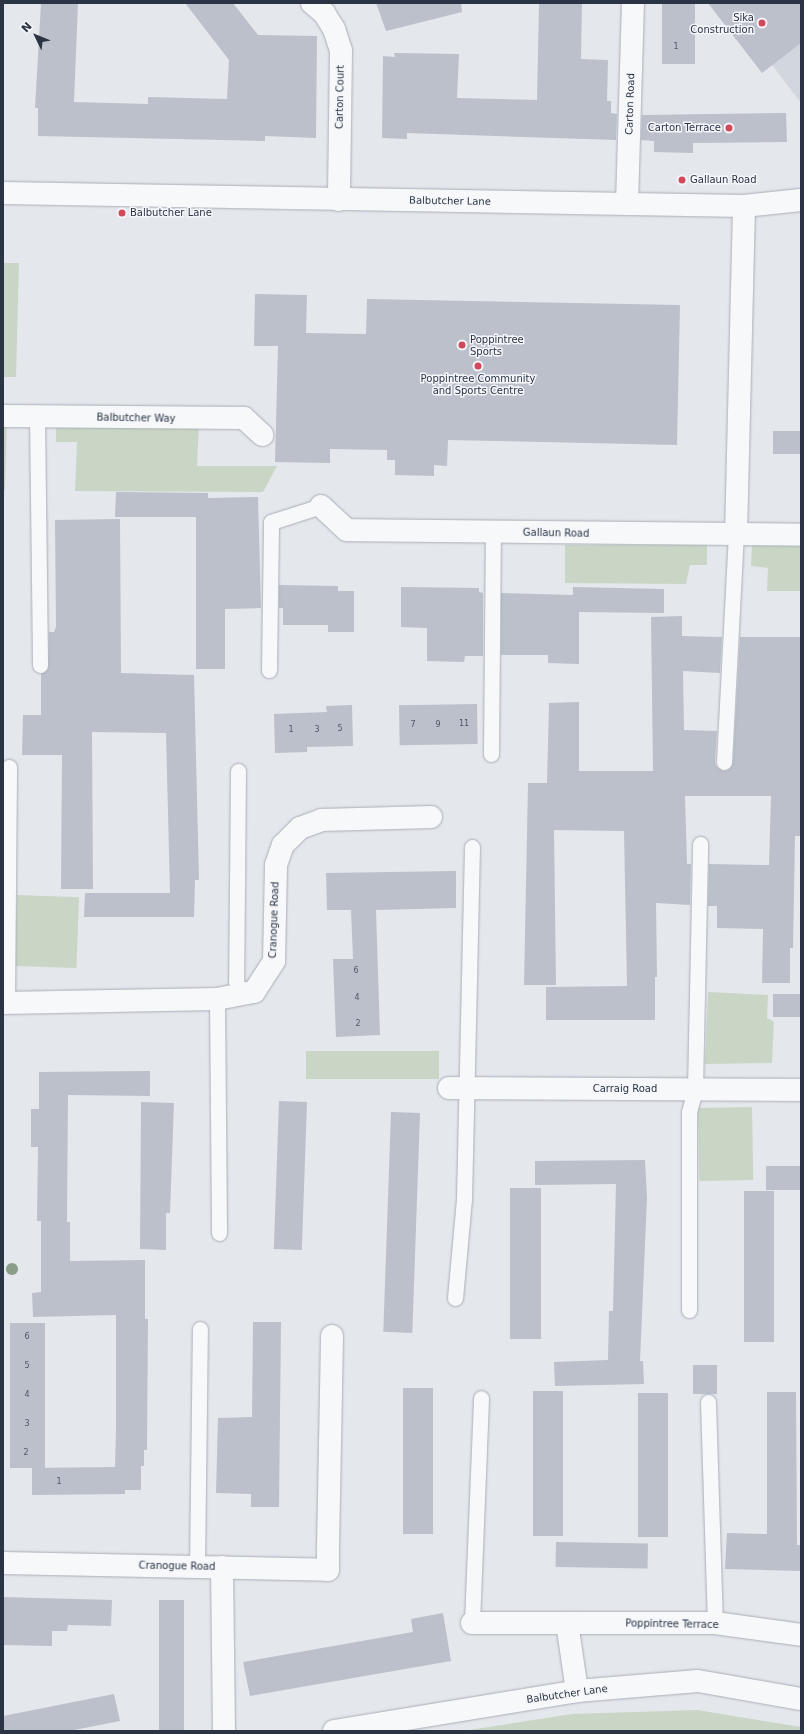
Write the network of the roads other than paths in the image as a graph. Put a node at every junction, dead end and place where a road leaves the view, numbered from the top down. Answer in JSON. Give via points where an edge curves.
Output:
{"nodes":[{"id":1,"x":312,"y":3,"type":"edge"},
{"id":2,"x":633,"y":3,"type":"edge"},
{"id":3,"x":3,"y":193,"type":"edge"},
{"id":4,"x":339,"y":200,"type":"junction"},
{"id":5,"x":801,"y":200,"type":"edge"},
{"id":6,"x":627,"y":204,"type":"junction"},
{"id":7,"x":744,"y":206,"type":"junction"},
{"id":8,"x":3,"y":416,"type":"edge"},
{"id":9,"x":38,"y":416,"type":"junction"},
{"id":10,"x":262,"y":435,"type":"dead end"},
{"id":11,"x":321,"y":506,"type":"joint"},
{"id":12,"x":493,"y":532,"type":"junction"},
{"id":13,"x":736,"y":535,"type":"junction"},
{"id":14,"x":801,"y":536,"type":"edge"},
{"id":15,"x":40,"y":665,"type":"dead end"},
{"id":16,"x":269,"y":670,"type":"dead end"},
{"id":17,"x":491,"y":754,"type":"dead end"},
{"id":18,"x":724,"y":762,"type":"dead end"},
{"id":19,"x":9,"y":768,"type":"dead end"},
{"id":20,"x":238,"y":771,"type":"dead end"},
{"id":21,"x":431,"y":816,"type":"dead end"},
{"id":22,"x":700,"y":844,"type":"dead end"},
{"id":23,"x":472,"y":847,"type":"dead end"},
{"id":24,"x":240,"y":992,"type":"junction"},
{"id":25,"x":218,"y":999,"type":"junction"},
{"id":26,"x":5,"y":1003,"type":"edge"},
{"id":27,"x":458,"y":1088,"type":"junction"},
{"id":28,"x":695,"y":1089,"type":"junction"},
{"id":29,"x":801,"y":1090,"type":"edge"},
{"id":30,"x":219,"y":1232,"type":"dead end"},
{"id":31,"x":455,"y":1298,"type":"dead end"},
{"id":32,"x":690,"y":1310,"type":"dead end"},
{"id":33,"x":200,"y":1329,"type":"dead end"},
{"id":34,"x":332,"y":1336,"type":"dead end"},
{"id":35,"x":482,"y":1398,"type":"dead end"},
{"id":36,"x":708,"y":1402,"type":"dead end"},
{"id":37,"x":3,"y":1563,"type":"edge"},
{"id":38,"x":197,"y":1567,"type":"junction"},
{"id":39,"x":222,"y":1567,"type":"junction"},
{"id":40,"x":472,"y":1623,"type":"joint"},
{"id":41,"x":567,"y":1623,"type":"junction"},
{"id":42,"x":715,"y":1623,"type":"junction"},
{"id":43,"x":801,"y":1635,"type":"edge"},
{"id":44,"x":577,"y":1691,"type":"junction"},
{"id":45,"x":801,"y":1699,"type":"edge"},
{"id":46,"x":224,"y":1731,"type":"edge"},
{"id":47,"x":334,"y":1731,"type":"edge"}],
"edges":[{"from":1,"to":4,"type":"street","name":"Carton Court","via":[[324,13],[334,29],[341,51]]},
{"from":2,"to":6,"type":"street","name":"Carton Road"},
{"from":3,"to":4,"type":"street","name":"Balbutcher Lane"},
{"from":4,"to":6,"type":"street","name":"Balbutcher Lane"},
{"from":5,"to":7,"type":"street","name":"Balbutcher Lane"},
{"from":6,"to":7,"type":"street","name":"Balbutcher Lane"},
{"from":7,"to":13,"type":"street"},
{"from":8,"to":9,"type":"street","name":"Balbutcher Way"},
{"from":9,"to":10,"type":"street","name":"Balbutcher Way","via":[[244,418]]},
{"from":9,"to":15,"type":"lane"},
{"from":11,"to":12,"type":"street","name":"Gallaun Road","via":[[347,530]]},
{"from":11,"to":16,"type":"lane","via":[[271,522]]},
{"from":12,"to":13,"type":"street","name":"Gallaun Road"},
{"from":12,"to":17,"type":"lane"},
{"from":13,"to":14,"type":"street","name":"Gallaun Road"},
{"from":13,"to":18,"type":"lane"},
{"from":19,"to":26,"type":"lane"},
{"from":20,"to":24,"type":"lane","via":[[236,981]]},
{"from":21,"to":24,"type":"street","name":"Cranogue Road","via":[[322,820],[300,828],[283,845],[276,865],[274,961],[254,992]]},
{"from":22,"to":28,"type":"lane"},
{"from":23,"to":27,"type":"lane"},
{"from":24,"to":25,"type":"street","name":"Cranogue Road"},
{"from":25,"to":26,"type":"street","name":"Cranogue Road"},
{"from":25,"to":30,"type":"lane"},
{"from":27,"to":28,"type":"street","name":"Carraig Road"},
{"from":27,"to":31,"type":"lane","via":[[464,1199]]},
{"from":28,"to":29,"type":"street","name":"Carraig Road"},
{"from":28,"to":32,"type":"lane","via":[[689,1112]]},
{"from":33,"to":38,"type":"lane"},
{"from":34,"to":39,"type":"street","name":"Cranogue Road","via":[[328,1570]]},
{"from":35,"to":40,"type":"lane"},
{"from":36,"to":42,"type":"lane"},
{"from":37,"to":38,"type":"street","name":"Cranogue Road"},
{"from":38,"to":39,"type":"street","name":"Cranogue Road"},
{"from":39,"to":46,"type":"street"},
{"from":40,"to":41,"type":"street","name":"Poppintree Terrace"},
{"from":41,"to":42,"type":"street","name":"Poppintree Terrace"},
{"from":41,"to":44,"type":"street"},
{"from":42,"to":43,"type":"street","name":"Poppintree Terrace"},
{"from":44,"to":45,"type":"street","name":"Balbutcher Lane","via":[[698,1681]]},
{"from":44,"to":47,"type":"street","name":"Balbutcher Lane"}]}
